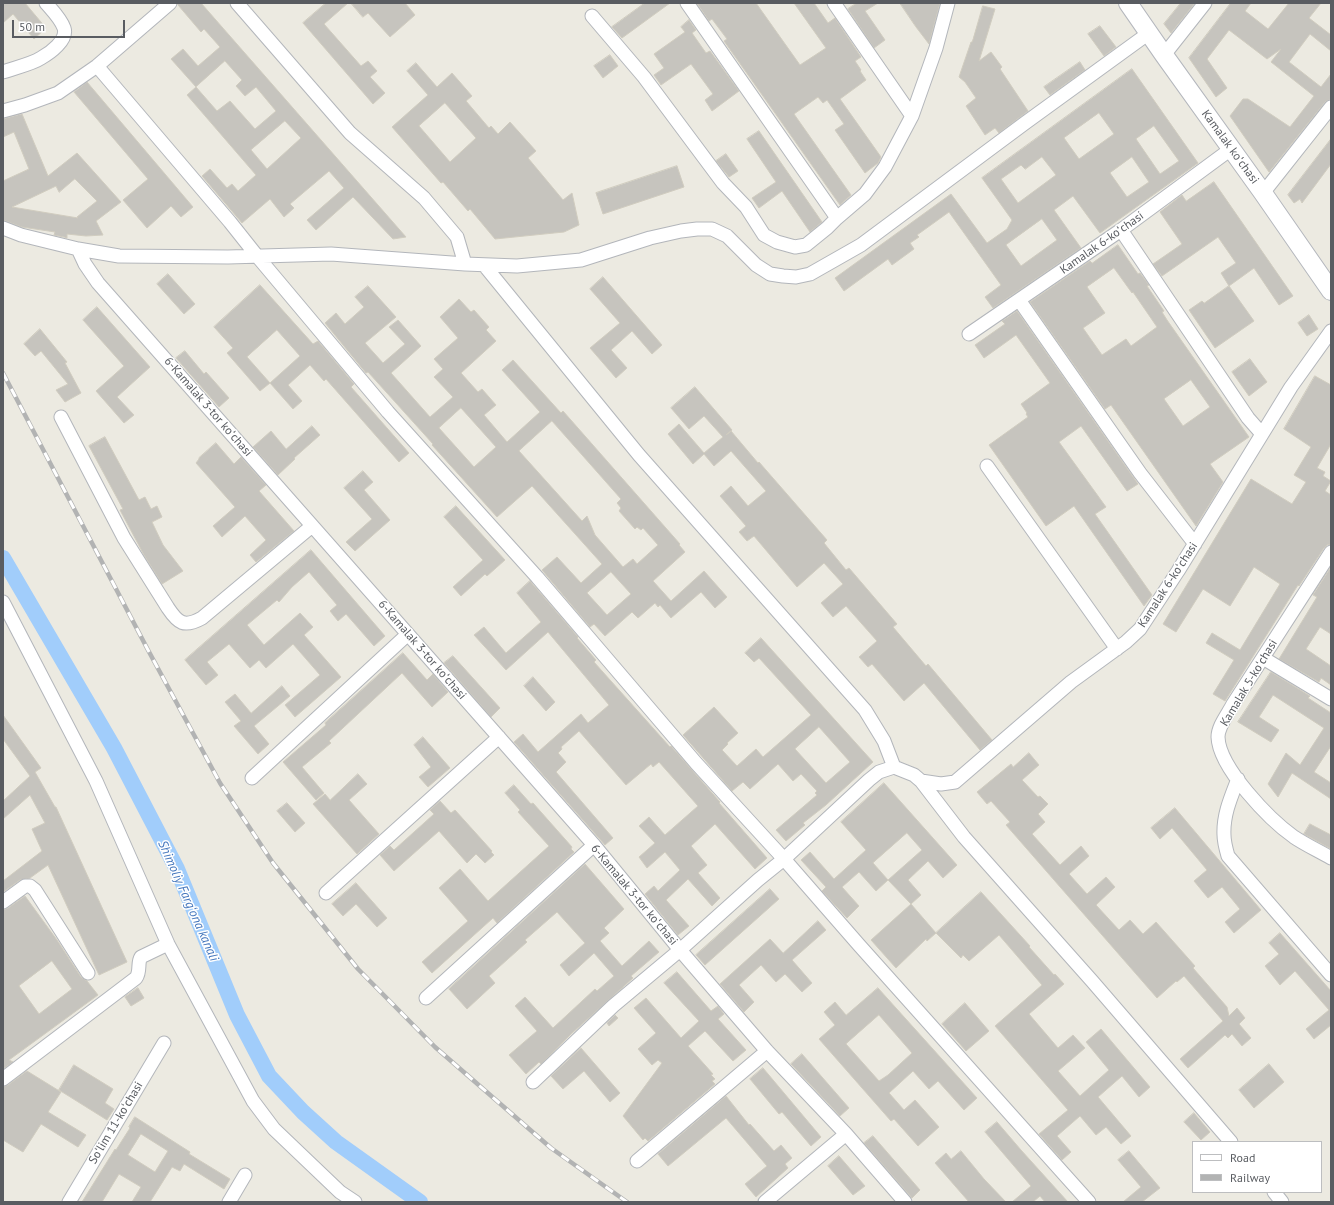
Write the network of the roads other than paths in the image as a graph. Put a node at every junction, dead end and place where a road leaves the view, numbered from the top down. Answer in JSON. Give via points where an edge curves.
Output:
{"nodes":[{"id":1,"x":46,"y":3,"type":"edge"},
{"id":2,"x":170,"y":3,"type":"edge"},
{"id":3,"x":237,"y":3,"type":"edge"},
{"id":4,"x":687,"y":3,"type":"edge"},
{"id":5,"x":834,"y":3,"type":"edge"},
{"id":6,"x":948,"y":3,"type":"edge"},
{"id":7,"x":1128,"y":3,"type":"edge"},
{"id":8,"x":1205,"y":3,"type":"edge"},
{"id":9,"x":592,"y":16,"type":"dead end"},
{"id":10,"x":1149,"y":33,"type":"junction"},
{"id":11,"x":1164,"y":55,"type":"junction"},
{"id":12,"x":98,"y":66,"type":"junction"},
{"id":13,"x":3,"y":72,"type":"edge"},
{"id":14,"x":1331,"y":107,"type":"edge"},
{"id":15,"x":3,"y":111,"type":"edge"},
{"id":16,"x":912,"y":116,"type":"junction"},
{"id":17,"x":1232,"y":149,"type":"junction"},
{"id":18,"x":1263,"y":192,"type":"junction"},
{"id":19,"x":837,"y":218,"type":"junction"},
{"id":20,"x":3,"y":228,"type":"edge"},
{"id":21,"x":1121,"y":230,"type":"junction"},
{"id":22,"x":78,"y":249,"type":"junction"},
{"id":23,"x":257,"y":256,"type":"junction"},
{"id":24,"x":465,"y":264,"type":"junction"},
{"id":25,"x":484,"y":265,"type":"junction"},
{"id":26,"x":1331,"y":291,"type":"edge"},
{"id":27,"x":1019,"y":300,"type":"junction"},
{"id":28,"x":1331,"y":331,"type":"edge"},
{"id":29,"x":969,"y":334,"type":"dead end"},
{"id":30,"x":61,"y":417,"type":"dead end"},
{"id":31,"x":1262,"y":434,"type":"junction"},
{"id":32,"x":988,"y":466,"type":"dead end"},
{"id":33,"x":312,"y":526,"type":"junction"},
{"id":34,"x":1194,"y":544,"type":"junction"},
{"id":35,"x":1331,"y":552,"type":"edge"},
{"id":36,"x":3,"y":602,"type":"edge"},
{"id":37,"x":408,"y":634,"type":"junction"},
{"id":38,"x":1117,"y":649,"type":"junction"},
{"id":39,"x":1263,"y":658,"type":"junction"},
{"id":40,"x":1331,"y":700,"type":"edge"},
{"id":41,"x":499,"y":737,"type":"junction"},
{"id":42,"x":894,"y":766,"type":"junction"},
{"id":43,"x":252,"y":778,"type":"dead end"},
{"id":44,"x":1238,"y":779,"type":"junction"},
{"id":45,"x":921,"y":781,"type":"junction"},
{"id":46,"x":594,"y":845,"type":"junction"},
{"id":47,"x":1331,"y":858,"type":"edge"},
{"id":48,"x":784,"y":859,"type":"junction"},
{"id":49,"x":326,"y":893,"type":"dead end"},
{"id":50,"x":3,"y":902,"type":"edge"},
{"id":51,"x":168,"y":944,"type":"junction"},
{"id":52,"x":680,"y":950,"type":"junction"},
{"id":53,"x":88,"y":973,"type":"dead end"},
{"id":54,"x":1331,"y":975,"type":"edge"},
{"id":55,"x":426,"y":998,"type":"dead end"},
{"id":56,"x":164,"y":1044,"type":"dead end"},
{"id":57,"x":767,"y":1051,"type":"junction"},
{"id":58,"x":3,"y":1079,"type":"edge"},
{"id":59,"x":533,"y":1082,"type":"dead end"},
{"id":60,"x":846,"y":1134,"type":"junction"},
{"id":61,"x":1230,"y":1141,"type":"edge"},
{"id":62,"x":637,"y":1160,"type":"dead end"},
{"id":63,"x":245,"y":1175,"type":"dead end"},
{"id":64,"x":1275,"y":1193,"type":"edge"},
{"id":65,"x":69,"y":1202,"type":"edge"},
{"id":66,"x":229,"y":1202,"type":"edge"},
{"id":67,"x":355,"y":1202,"type":"edge"},
{"id":68,"x":765,"y":1202,"type":"edge"},
{"id":69,"x":905,"y":1202,"type":"edge"},
{"id":70,"x":1089,"y":1202,"type":"edge"},
{"id":71,"x":1282,"y":1202,"type":"edge"}],
"edges":[{"from":1,"to":13,"type":"street","via":[[65,30],[61,42],[41,58]]},
{"from":2,"to":12,"type":"street"},
{"from":3,"to":24,"type":"street","via":[[350,133],[429,204],[457,237]]},
{"from":4,"to":19,"type":"street"},
{"from":5,"to":16,"type":"street"},
{"from":6,"to":16,"type":"street","via":[[936,48]]},
{"from":7,"to":10,"type":"street","name":"Kamalak koʻchasi"},
{"from":8,"to":11,"type":"street"},
{"from":9,"to":19,"type":"street","via":[[644,77],[723,183],[746,207],[764,235],[795,247],[806,245]]},
{"from":10,"to":11,"type":"street","name":"Kamalak koʻchasi"},
{"from":10,"to":25,"type":"street","via":[[861,245],[810,274],[796,277],[770,274],[756,265],[727,236],[712,229],[681,231],[650,238],[581,260],[517,266]]},
{"from":11,"to":17,"type":"street","name":"Kamalak koʻchasi"},
{"from":12,"to":15,"type":"street","via":[[58,93]]},
{"from":12,"to":23,"type":"street"},
{"from":14,"to":18,"type":"street"},
{"from":16,"to":19,"type":"street","via":[[885,167],[865,194]]},
{"from":17,"to":18,"type":"street","name":"Kamalak koʻchasi"},
{"from":17,"to":21,"type":"street","name":"Kamalak 6-koʻchasi"},
{"from":18,"to":26,"type":"street","name":"Kamalak koʻchasi"},
{"from":20,"to":22,"type":"street"},
{"from":21,"to":27,"type":"street","name":"Kamalak 6-koʻchasi"},
{"from":21,"to":31,"type":"street","via":[[1248,418]]},
{"from":22,"to":23,"type":"street","via":[[119,256]]},
{"from":22,"to":33,"type":"street","name":"6-Kamalak 3-tor koʻchasi","via":[[98,283]]},
{"from":23,"to":24,"type":"street","via":[[331,254]]},
{"from":23,"to":48,"type":"street","via":[[388,412],[537,577],[696,763]]},
{"from":24,"to":25,"type":"street"},
{"from":25,"to":42,"type":"street","via":[[639,455],[865,710],[884,741]]},
{"from":27,"to":29,"type":"street","name":"Kamalak 6-koʻchasi"},
{"from":27,"to":34,"type":"street","via":[[1140,473]]},
{"from":28,"to":31,"type":"street","name":"Kamalak 6-koʻchasi","via":[[1291,387]]},
{"from":30,"to":33,"type":"street","via":[[124,538],[176,620],[195,622],[202,618]]},
{"from":31,"to":34,"type":"street","name":"Kamalak 6-koʻchasi"},
{"from":32,"to":38,"type":"street"},
{"from":33,"to":37,"type":"street","name":"6-Kamalak 3-tor koʻchasi"},
{"from":34,"to":38,"type":"street","name":"Kamalak 6-koʻchasi","via":[[1140,630]]},
{"from":35,"to":39,"type":"street","name":"Kamalak 5-koʻchasi"},
{"from":36,"to":51,"type":"street","via":[[96,781]]},
{"from":37,"to":41,"type":"street","name":"6-Kamalak 3-tor koʻchasi"},
{"from":37,"to":43,"type":"street"},
{"from":38,"to":45,"type":"street","name":"Kamalak 6-koʻchasi","via":[[1071,682],[955,782],[941,784]]},
{"from":39,"to":40,"type":"street"},
{"from":39,"to":44,"type":"street","name":"Kamalak 5-koʻchasi","via":[[1233,704],[1218,736],[1225,761]]},
{"from":41,"to":46,"type":"street","name":"6-Kamalak 3-tor koʻchasi"},
{"from":41,"to":49,"type":"street"},
{"from":42,"to":45,"type":"street"},
{"from":42,"to":48,"type":"street","via":[[879,772],[869,780]]},
{"from":44,"to":47,"type":"street","name":"Kamalak 5-koʻchasi","via":[[1260,806],[1294,837]]},
{"from":44,"to":54,"type":"street","via":[[1227,809],[1225,823],[1228,856]]},
{"from":45,"to":61,"type":"street","via":[[964,837]]},
{"from":46,"to":52,"type":"street","name":"6-Kamalak 3-tor koʻchasi"},
{"from":46,"to":55,"type":"street"},
{"from":48,"to":52,"type":"street"},
{"from":48,"to":70,"type":"street"},
{"from":50,"to":53,"type":"street","via":[[25,886],[35,890]]},
{"from":51,"to":58,"type":"street","via":[[141,957],[136,978]]},
{"from":51,"to":67,"type":"street","via":[[253,1101],[274,1129],[340,1192]]},
{"from":52,"to":57,"type":"street","name":"6-Kamalak 3-tor koʻchasi"},
{"from":52,"to":59,"type":"street","via":[[613,1006]]},
{"from":56,"to":65,"type":"street","name":"Soʻlim 11-koʻchasi"},
{"from":57,"to":60,"type":"street","name":"6-Kamalak 3-tor koʻchasi"},
{"from":57,"to":62,"type":"street"},
{"from":60,"to":68,"type":"street"},
{"from":60,"to":69,"type":"street","name":"6-Kamalak 3-tor koʻchasi"},
{"from":63,"to":66,"type":"street"},
{"from":64,"to":71,"type":"street"}]}
